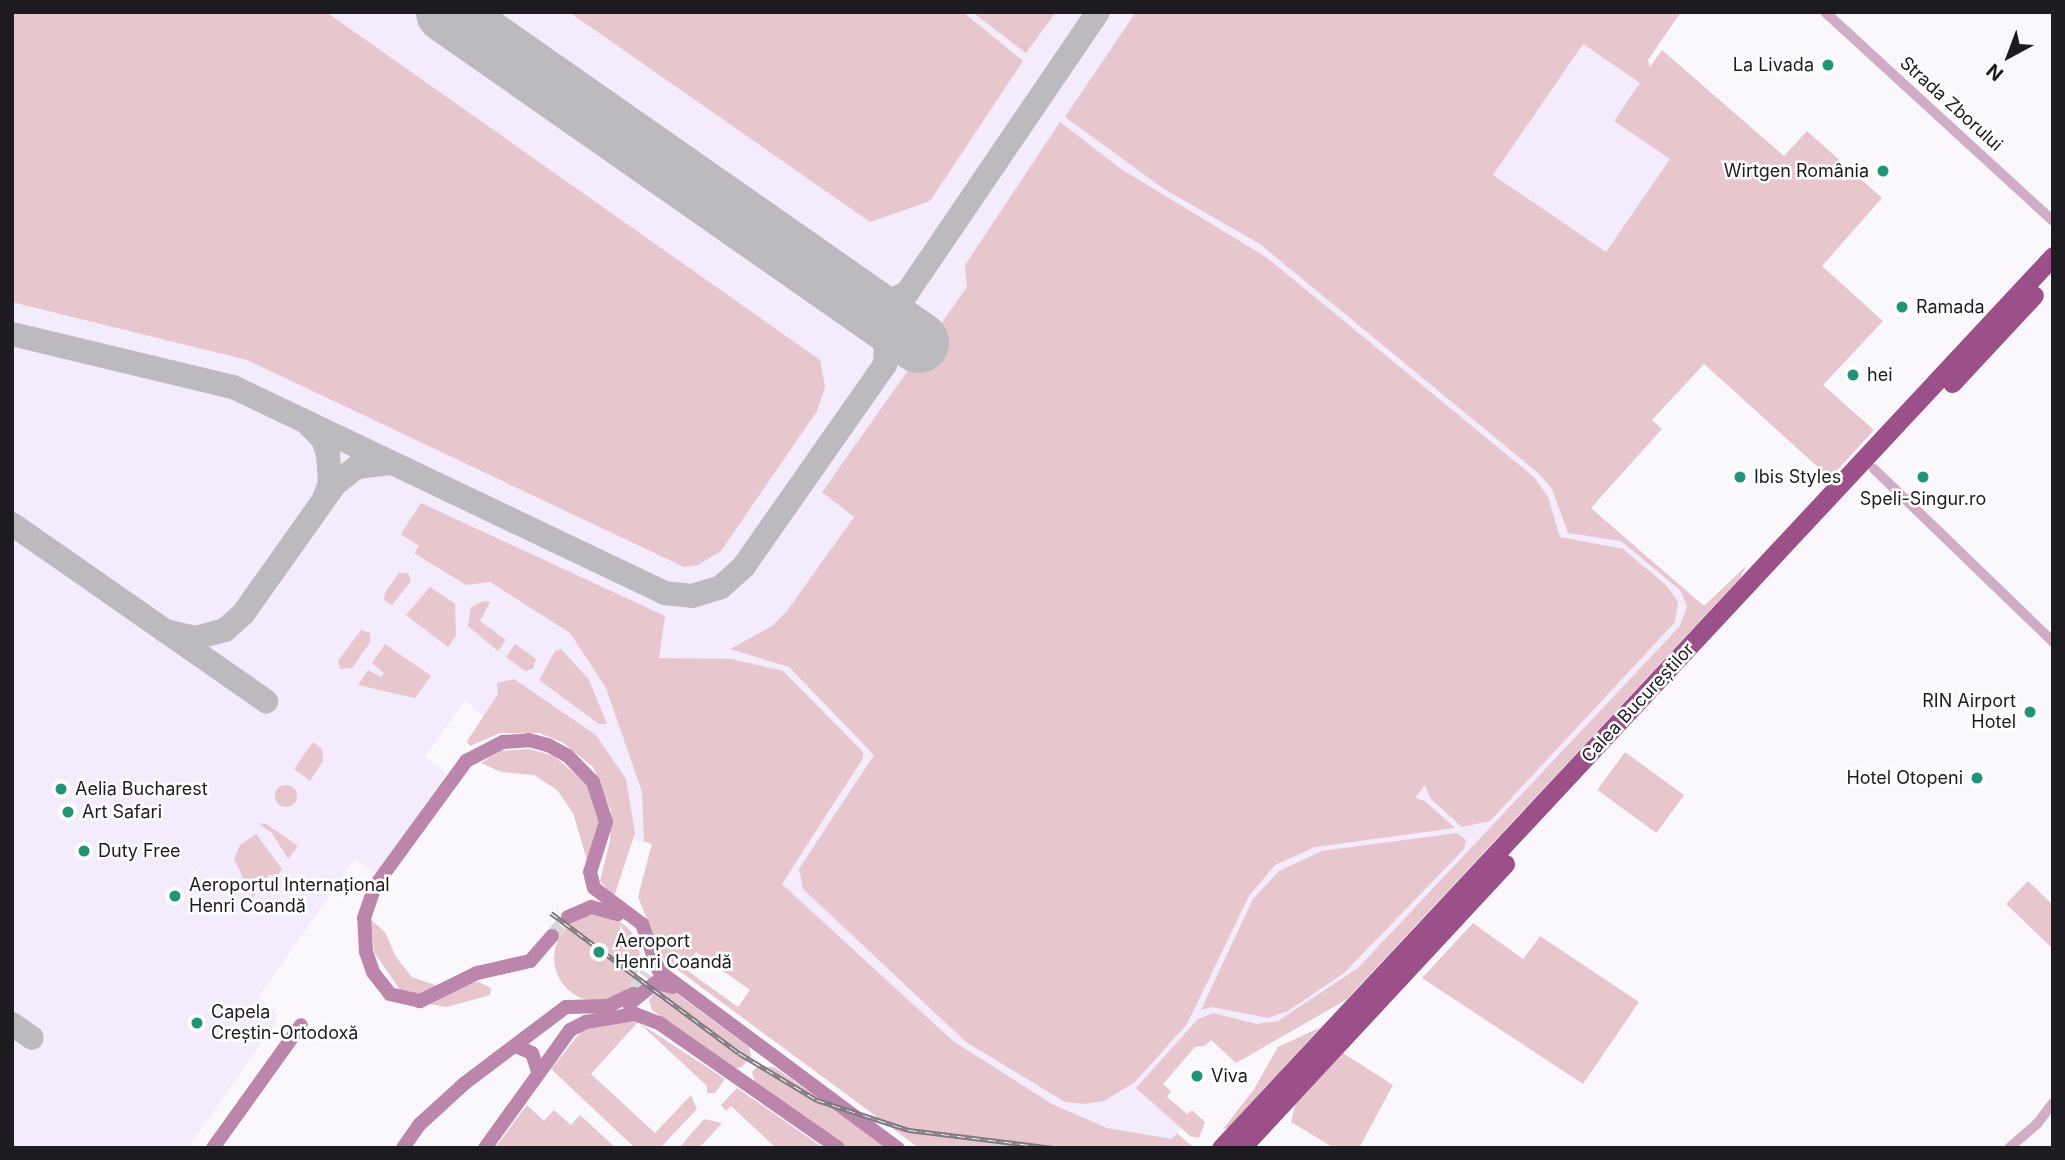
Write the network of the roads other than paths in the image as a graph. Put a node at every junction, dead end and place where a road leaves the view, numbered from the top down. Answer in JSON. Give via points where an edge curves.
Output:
{"nodes":[{"id":1,"x":1825,"y":12,"type":"edge"},
{"id":2,"x":2053,"y":220,"type":"edge"},
{"id":3,"x":2053,"y":256,"type":"edge"},
{"id":4,"x":2053,"y":275,"type":"edge"},
{"id":5,"x":1874,"y":469,"type":"junction"},
{"id":6,"x":2053,"y":642,"type":"edge"},
{"id":7,"x":568,"y":916,"type":"tunnel mouth"},
{"id":8,"x":552,"y":936,"type":"tunnel mouth"},
{"id":9,"x":647,"y":973,"type":"tunnel mouth"},
{"id":10,"x":678,"y":989,"type":"junction"},
{"id":11,"x":632,"y":994,"type":"tunnel mouth"},
{"id":12,"x":554,"y":1017,"type":"junction"},
{"id":13,"x":301,"y":1025,"type":"dead end"},
{"id":14,"x":516,"y":1046,"type":"junction"},
{"id":15,"x":538,"y":1071,"type":"junction"},
{"id":16,"x":2053,"y":1103,"type":"edge"},
{"id":17,"x":225,"y":1107,"type":"dead end"},
{"id":18,"x":230,"y":1125,"type":"junction"},
{"id":19,"x":213,"y":1148,"type":"edge"},
{"id":20,"x":403,"y":1148,"type":"edge"},
{"id":21,"x":485,"y":1148,"type":"edge"},
{"id":22,"x":838,"y":1148,"type":"edge"},
{"id":23,"x":897,"y":1148,"type":"edge"},
{"id":24,"x":1221,"y":1148,"type":"edge"},
{"id":25,"x":1241,"y":1148,"type":"edge"},
{"id":26,"x":2009,"y":1148,"type":"edge"}],
"edges":[{"from":1,"to":2,"type":"street","name":"Strada Zborului"},
{"from":3,"to":24,"type":"highway","name":"Calea Bucureștilor"},
{"from":4,"to":5,"type":"highway","name":"Calea Bucureștilor"},
{"from":5,"to":6,"type":"street"},
{"from":5,"to":25,"type":"highway","name":"Calea Bucureștilor"},
{"from":7,"to":9,"type":"street","via":[[599,908],[629,921],[644,942]]},
{"from":8,"to":10,"type":"street","via":[[530,961],[477,973],[436,998],[420,1001],[390,994],[373,972],[366,952],[364,918],[370,895],[459,769],[491,746],[530,740],[568,756],[593,782],[606,822],[592,865],[594,888],[642,924],[659,971]]},
{"from":10,"to":12,"type":"street","via":[[654,983],[616,1010]]},
{"from":10,"to":23,"type":"street"},
{"from":11,"to":12,"type":"street","via":[[608,1006],[571,1005]]},
{"from":12,"to":14,"type":"street"},
{"from":13,"to":18,"type":"street"},
{"from":14,"to":15,"type":"street","via":[[533,1053]]},
{"from":14,"to":20,"type":"street","via":[[465,1083],[420,1124]]},
{"from":15,"to":21,"type":"street"},
{"from":15,"to":22,"type":"street","via":[[576,1026],[641,1015]]},
{"from":16,"to":26,"type":"street"},
{"from":17,"to":18,"type":"street"},
{"from":18,"to":19,"type":"street"}]}
